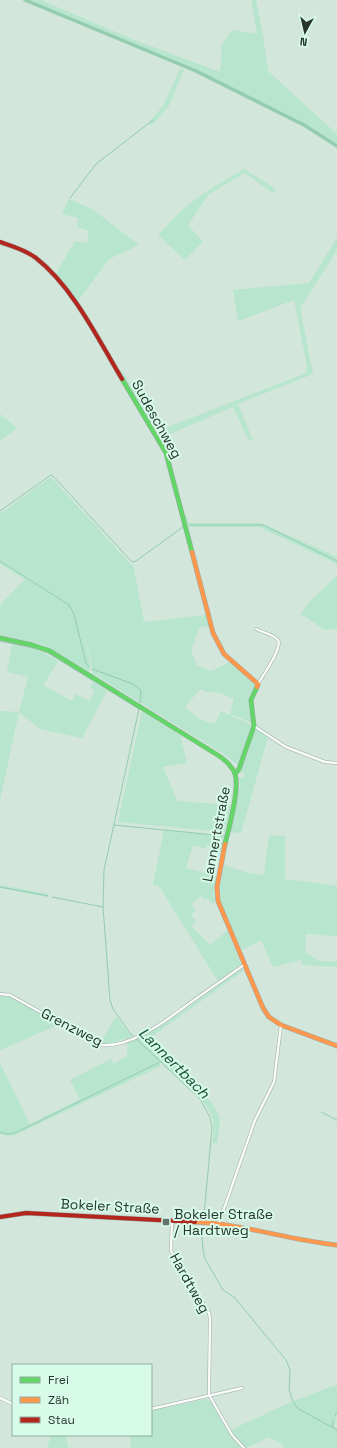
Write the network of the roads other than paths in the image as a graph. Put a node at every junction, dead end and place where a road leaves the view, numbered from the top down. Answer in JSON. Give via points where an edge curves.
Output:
{"nodes":[{"id":1,"x":0,"y":242,"type":"edge"},
{"id":2,"x":256,"y":629,"type":"dead end"},
{"id":3,"x":0,"y":638,"type":"edge"},
{"id":4,"x":258,"y":684,"type":"junction"},
{"id":5,"x":254,"y":726,"type":"junction"},
{"id":6,"x":337,"y":763,"type":"edge"},
{"id":7,"x":236,"y":773,"type":"junction"},
{"id":8,"x":244,"y":965,"type":"junction"},
{"id":9,"x":0,"y":994,"type":"edge"},
{"id":10,"x":281,"y":1025,"type":"junction"},
{"id":11,"x":337,"y":1046,"type":"edge"},
{"id":12,"x":0,"y":1217,"type":"edge"},
{"id":13,"x":172,"y":1220,"type":"junction"},
{"id":14,"x":219,"y":1223,"type":"junction"},
{"id":15,"x":337,"y":1244,"type":"edge"},
{"id":16,"x":242,"y":1388,"type":"dead end"},
{"id":17,"x":209,"y":1395,"type":"junction"},
{"id":18,"x":0,"y":1398,"type":"edge"},
{"id":19,"x":12,"y":1404,"type":"edge"},
{"id":20,"x":152,"y":1409,"type":"edge"},
{"id":21,"x":244,"y":1448,"type":"edge"}],
"edges":[{"from":1,"to":4,"type":"street","name":"Sudeschweg","via":[[35,257],[71,294],[166,453],[213,633],[224,654]]},
{"from":2,"to":4,"type":"street","via":[[280,642]]},
{"from":3,"to":7,"type":"street","name":"Lannertstraße","via":[[50,651],[216,754]]},
{"from":4,"to":5,"type":"street","via":[[251,700]]},
{"from":5,"to":6,"type":"street","via":[[286,747],[325,762]]},
{"from":5,"to":7,"type":"street"},
{"from":7,"to":8,"type":"street","name":"Lannertstraße","via":[[237,791],[217,893],[218,903]]},
{"from":8,"to":9,"type":"street","name":"Grenzweg","via":[[154,1028],[137,1037],[108,1046],[99,1045],[10,995]]},
{"from":8,"to":10,"type":"street","name":"Lannertstraße","via":[[263,1008],[269,1017]]},
{"from":10,"to":11,"type":"street","name":"Lannertstraße"},
{"from":10,"to":14,"type":"street","via":[[274,1082],[255,1120]]},
{"from":12,"to":13,"type":"street","name":"Bokeler Straße","via":[[26,1213]]},
{"from":13,"to":14,"type":"street","name":"Bokeler Straße"},
{"from":13,"to":17,"type":"street","name":"Hardtweg","via":[[171,1251],[210,1318]]},
{"from":14,"to":15,"type":"street","name":"Bokeler Straße","via":[[318,1243]]},
{"from":16,"to":17,"type":"street"},
{"from":17,"to":20,"type":"street"},
{"from":17,"to":21,"type":"street","via":[[232,1435]]},
{"from":18,"to":19,"type":"street"}]}
